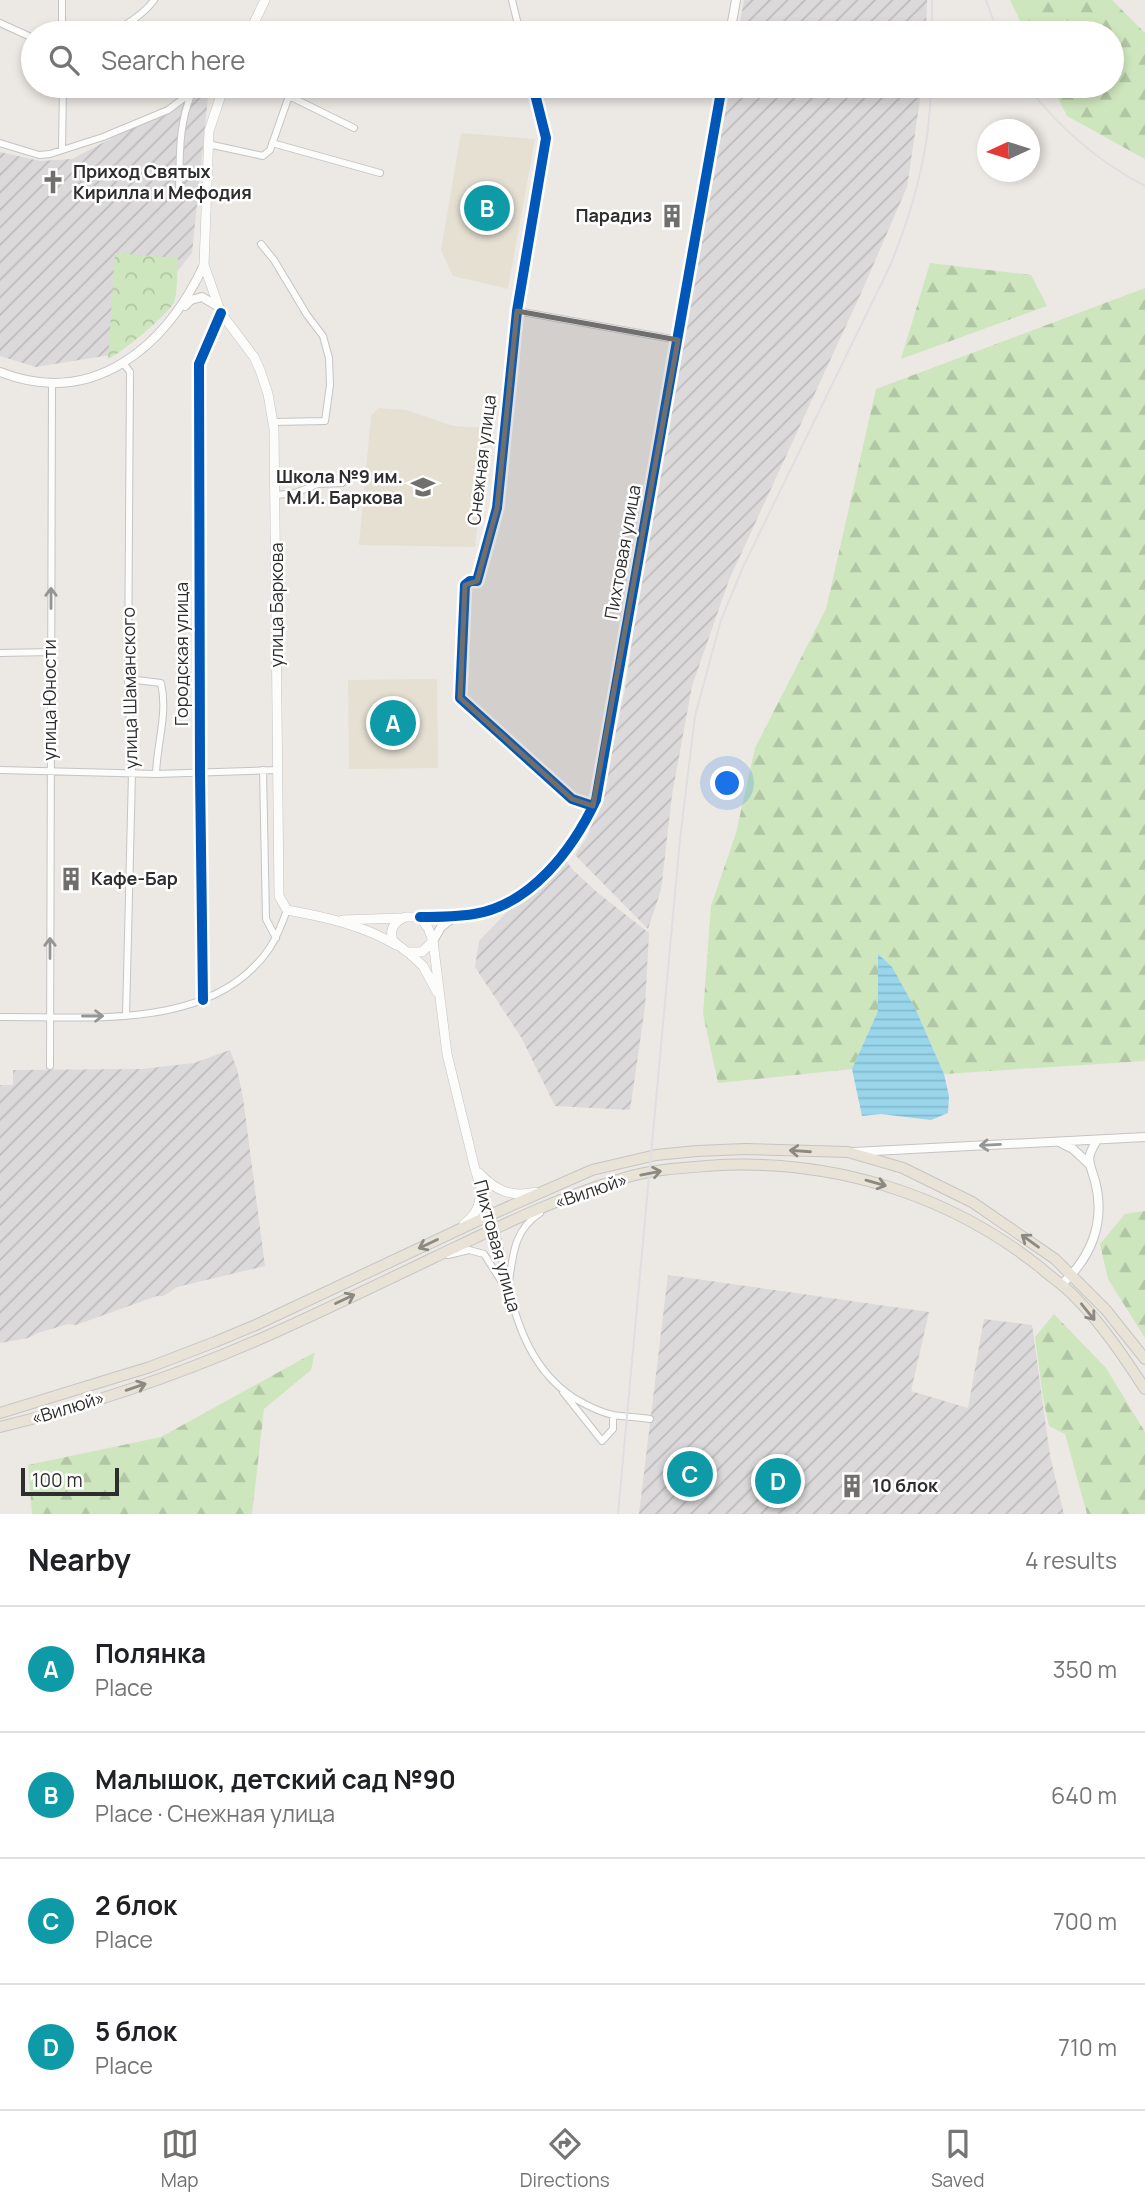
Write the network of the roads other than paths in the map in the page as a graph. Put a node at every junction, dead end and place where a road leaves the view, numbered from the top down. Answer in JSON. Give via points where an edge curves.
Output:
{"nodes":[{"id":1,"x":62,"y":0,"type":"edge"},
{"id":2,"x":154,"y":0,"type":"edge"},
{"id":3,"x":265,"y":0,"type":"edge"},
{"id":4,"x":512,"y":0,"type":"edge"},
{"id":5,"x":736,"y":0,"type":"edge"},
{"id":6,"x":62,"y":21,"type":"edge"},
{"id":7,"x":129,"y":21,"type":"edge"},
{"id":8,"x":255,"y":21,"type":"edge"},
{"id":9,"x":517,"y":21,"type":"edge"},
{"id":10,"x":732,"y":21,"type":"edge"},
{"id":11,"x":0,"y":23,"type":"edge"},
{"id":12,"x":21,"y":33,"type":"edge"},
{"id":13,"x":63,"y":98,"type":"edge"},
{"id":14,"x":184,"y":98,"type":"edge"},
{"id":15,"x":190,"y":98,"type":"edge"},
{"id":16,"x":220,"y":98,"type":"edge"},
{"id":17,"x":288,"y":98,"type":"edge"},
{"id":18,"x":293,"y":98,"type":"edge"},
{"id":19,"x":536,"y":98,"type":"edge"},
{"id":20,"x":720,"y":98,"type":"edge"},
{"id":21,"x":354,"y":128,"type":"dead end"},
{"id":22,"x":0,"y":143,"type":"edge"},
{"id":23,"x":272,"y":143,"type":"junction"},
{"id":24,"x":208,"y":144,"type":"junction"},
{"id":25,"x":62,"y":149,"type":"junction"},
{"id":26,"x":380,"y":173,"type":"dead end"},
{"id":27,"x":179,"y":191,"type":"dead end"},
{"id":28,"x":261,"y":244,"type":"dead end"},
{"id":29,"x":204,"y":265,"type":"junction"},
{"id":30,"x":180,"y":310,"type":"junction"},
{"id":31,"x":220,"y":310,"type":"junction"},
{"id":32,"x":517,"y":311,"type":"junction"},
{"id":33,"x":678,"y":340,"type":"junction"},
{"id":34,"x":123,"y":363,"type":"junction"},
{"id":35,"x":0,"y":372,"type":"edge"},
{"id":36,"x":52,"y":383,"type":"junction"},
{"id":37,"x":273,"y":422,"type":"junction"},
{"id":38,"x":342,"y":483,"type":"dead end"},
{"id":39,"x":277,"y":495,"type":"junction"},
{"id":40,"x":51,"y":652,"type":"junction"},
{"id":41,"x":0,"y":653,"type":"edge"},
{"id":42,"x":128,"y":679,"type":"junction"},
{"id":43,"x":0,"y":770,"type":"edge"},
{"id":44,"x":263,"y":770,"type":"junction"},
{"id":45,"x":278,"y":770,"type":"junction"},
{"id":46,"x":50,"y":771,"type":"junction"},
{"id":47,"x":132,"y":773,"type":"junction"},
{"id":48,"x":156,"y":774,"type":"junction"},
{"id":49,"x":200,"y":774,"type":"junction"},
{"id":50,"x":593,"y":806,"type":"junction"},
{"id":51,"x":287,"y":910,"type":"junction"},
{"id":52,"x":457,"y":916,"type":"junction"},
{"id":53,"x":405,"y":917,"type":"junction"},
{"id":54,"x":420,"y":917,"type":"junction"},
{"id":55,"x":337,"y":920,"type":"junction"},
{"id":56,"x":276,"y":938,"type":"junction"},
{"id":57,"x":433,"y":941,"type":"junction"},
{"id":58,"x":396,"y":945,"type":"junction"},
{"id":59,"x":407,"y":952,"type":"junction"},
{"id":60,"x":439,"y":997,"type":"junction"},
{"id":61,"x":203,"y":1000,"type":"junction"},
{"id":62,"x":51,"y":1016,"type":"junction"},
{"id":63,"x":126,"y":1016,"type":"junction"},
{"id":64,"x":0,"y":1017,"type":"edge"},
{"id":65,"x":50,"y":1066,"type":"dead end"},
{"id":66,"x":1145,"y":1137,"type":"edge"},
{"id":67,"x":1097,"y":1140,"type":"junction"},
{"id":68,"x":1059,"y":1142,"type":"junction"},
{"id":69,"x":849,"y":1152,"type":"junction"},
{"id":70,"x":1088,"y":1163,"type":"junction"},
{"id":71,"x":475,"y":1169,"type":"junction"},
{"id":72,"x":543,"y":1191,"type":"junction"},
{"id":73,"x":553,"y":1204,"type":"junction"},
{"id":74,"x":490,"y":1215,"type":"junction"},
{"id":75,"x":495,"y":1228,"type":"junction"},
{"id":76,"x":450,"y":1233,"type":"junction"},
{"id":77,"x":433,"y":1258,"type":"junction"},
{"id":78,"x":1072,"y":1275,"type":"junction"},
{"id":79,"x":1061,"y":1285,"type":"junction"},
{"id":80,"x":508,"y":1291,"type":"junction"},
{"id":81,"x":1145,"y":1359,"type":"edge"},
{"id":82,"x":559,"y":1388,"type":"junction"},
{"id":83,"x":1145,"y":1389,"type":"edge"},
{"id":84,"x":0,"y":1413,"type":"edge"},
{"id":85,"x":613,"y":1415,"type":"junction"},
{"id":86,"x":650,"y":1419,"type":"dead end"},
{"id":87,"x":0,"y":1427,"type":"edge"}],
"edges":[{"from":1,"to":6,"type":"street"},
{"from":2,"to":7,"type":"street"},
{"from":3,"to":8,"type":"main road"},
{"from":4,"to":9,"type":"street"},
{"from":5,"to":10,"type":"street"},
{"from":11,"to":12,"type":"street"},
{"from":13,"to":25,"type":"street"},
{"from":14,"to":25,"type":"street","via":[[168,110]]},
{"from":15,"to":27,"type":"street","via":[[183,121]]},
{"from":16,"to":24,"type":"main road"},
{"from":17,"to":23,"type":"street"},
{"from":18,"to":21,"type":"street"},
{"from":19,"to":32,"type":"street","name":"Снежная улица","via":[[546,138]]},
{"from":20,"to":33,"type":"street","name":"Пихтовая улица"},
{"from":22,"to":25,"type":"street","via":[[39,155]]},
{"from":23,"to":24,"type":"street","via":[[262,156]]},
{"from":23,"to":26,"type":"street"},
{"from":24,"to":29,"type":"main road"},
{"from":28,"to":37,"type":"street","via":[[323,336],[329,358],[325,421]]},
{"from":29,"to":30,"type":"street"},
{"from":29,"to":31,"type":"main road","name":"улица Баркова"},
{"from":30,"to":31,"type":"street","via":[[202,297]]},
{"from":30,"to":34,"type":"street","via":[[150,344]]},
{"from":31,"to":37,"type":"main road","name":"улица Баркова","via":[[254,357]]},
{"from":31,"to":49,"type":"street","name":"Городская улица","via":[[199,364]]},
{"from":32,"to":33,"type":"street"},
{"from":32,"to":50,"type":"street","name":"Снежная улица","via":[[497,508],[477,582],[464,584],[460,698],[572,799]]},
{"from":33,"to":50,"type":"street","name":"Пихтовая улица"},
{"from":34,"to":36,"type":"street","via":[[90,377]]},
{"from":34,"to":42,"type":"street","name":"улица Шаманского","via":[[130,372]]},
{"from":35,"to":36,"type":"street"},
{"from":40,"to":36,"type":"street","name":"улица Юности","one_way":true},
{"from":37,"to":39,"type":"main road","name":"улица Баркова"},
{"from":38,"to":39,"type":"street"},
{"from":39,"to":45,"type":"main road","name":"улица Баркова"},
{"from":40,"to":41,"type":"street"},
{"from":40,"to":46,"type":"street","name":"улица Юности"},
{"from":42,"to":47,"type":"street","name":"улица Шаманского"},
{"from":42,"to":48,"type":"street","via":[[161,683],[164,693]]},
{"from":43,"to":46,"type":"street"},
{"from":44,"to":45,"type":"street"},
{"from":44,"to":49,"type":"street"},
{"from":44,"to":56,"type":"street","via":[[266,919]]},
{"from":45,"to":51,"type":"main road","name":"улица Баркова","via":[[278,885]]},
{"from":46,"to":47,"type":"street"},
{"from":62,"to":46,"type":"street","name":"улица Юности","one_way":true},
{"from":47,"to":48,"type":"street"},
{"from":47,"to":63,"type":"street","name":"улица Шаманского"},
{"from":48,"to":49,"type":"street"},
{"from":49,"to":61,"type":"street","name":"Городская улица"},
{"from":50,"to":52,"type":"street","name":"Пихтовая улица","via":[[567,849],[536,883],[502,905]]},
{"from":51,"to":55,"type":"main road"},
{"from":51,"to":56,"type":"street"},
{"from":52,"to":54,"type":"street","name":"Пихтовая улица"},
{"from":52,"to":57,"type":"street","via":[[441,927]]},
{"from":53,"to":54,"type":"main road"},
{"from":53,"to":55,"type":"main road"},
{"from":53,"to":58,"type":"main road","via":[[392,929]]},
{"from":54,"to":57,"type":"main road"},
{"from":55,"to":58,"type":"main road"},
{"from":56,"to":61,"type":"street","via":[[244,976]]},
{"from":57,"to":59,"type":"main road","via":[[422,952]]},
{"from":57,"to":60,"type":"main road","name":"Пихтовая улица"},
{"from":58,"to":59,"type":"main road"},
{"from":59,"to":60,"type":"main road","name":"Пихтовая улица","via":[[423,966]]},
{"from":60,"to":71,"type":"main road","name":"Пихтовая улица","via":[[447,1054]]},
{"from":61,"to":63,"type":"street","via":[[175,1010]]},
{"from":62,"to":63,"type":"street","one_way":true},
{"from":62,"to":64,"type":"street"},
{"from":62,"to":65,"type":"street","name":"улица Юности"},
{"from":66,"to":67,"type":"street"},
{"from":67,"to":68,"type":"street"},
{"from":67,"to":70,"type":"street"},
{"from":68,"to":69,"type":"street","one_way":true},
{"from":68,"to":70,"type":"street"},
{"from":69,"to":72,"type":"highway","name":"«Вилюй»","one_way":true,"via":[[745,1149],[656,1155],[592,1170]]},
{"from":78,"to":69,"type":"highway","name":"«Вилюй»","one_way":true,"via":[[972,1202],[902,1168]]},
{"from":70,"to":78,"type":"street","via":[[1095,1181],[1096,1231],[1091,1249]]},
{"from":71,"to":72,"type":"main road","via":[[506,1193]]},
{"from":71,"to":74,"type":"main road","name":"Пихтовая улица"},
{"from":71,"to":76,"type":"main road","via":[[480,1194],[477,1212]]},
{"from":72,"to":74,"type":"highway","name":"«Вилюй»"},
{"from":73,"to":75,"type":"highway","name":"«Вилюй»"},
{"from":73,"to":79,"type":"highway","name":"«Вилюй»","one_way":true,"via":[[625,1178],[681,1168],[785,1165],[842,1173],[928,1199],[965,1217],[1014,1247]]},
{"from":73,"to":80,"type":"street","via":[[520,1231]]},
{"from":74,"to":75,"type":"highway","name":"Пихтовая улица"},
{"from":74,"to":76,"type":"highway","name":"«Вилюй»"},
{"from":75,"to":77,"type":"highway","name":"«Вилюй»"},
{"from":75,"to":80,"type":"street","name":"Пихтовая улица"},
{"from":76,"to":84,"type":"highway","name":"«Вилюй»","one_way":true,"via":[[215,1342]]},
{"from":77,"to":80,"type":"street","via":[[480,1252]]},
{"from":87,"to":77,"type":"highway","name":"«Вилюй»","one_way":true,"via":[[213,1359]]},
{"from":78,"to":79,"type":"street"},
{"from":78,"to":81,"type":"highway","name":"«Вилюй»"},
{"from":79,"to":83,"type":"highway","name":"«Вилюй»","one_way":true,"via":[[1118,1348]]},
{"from":80,"to":82,"type":"street","name":"Пихтовая улица","via":[[528,1346]]},
{"from":82,"to":85,"type":"street","name":"Пихтовая улица","via":[[586,1406]]},
{"from":82,"to":85,"type":"street","via":[[602,1441],[613,1429]]},
{"from":85,"to":86,"type":"street","name":"Пихтовая улица"}]}
